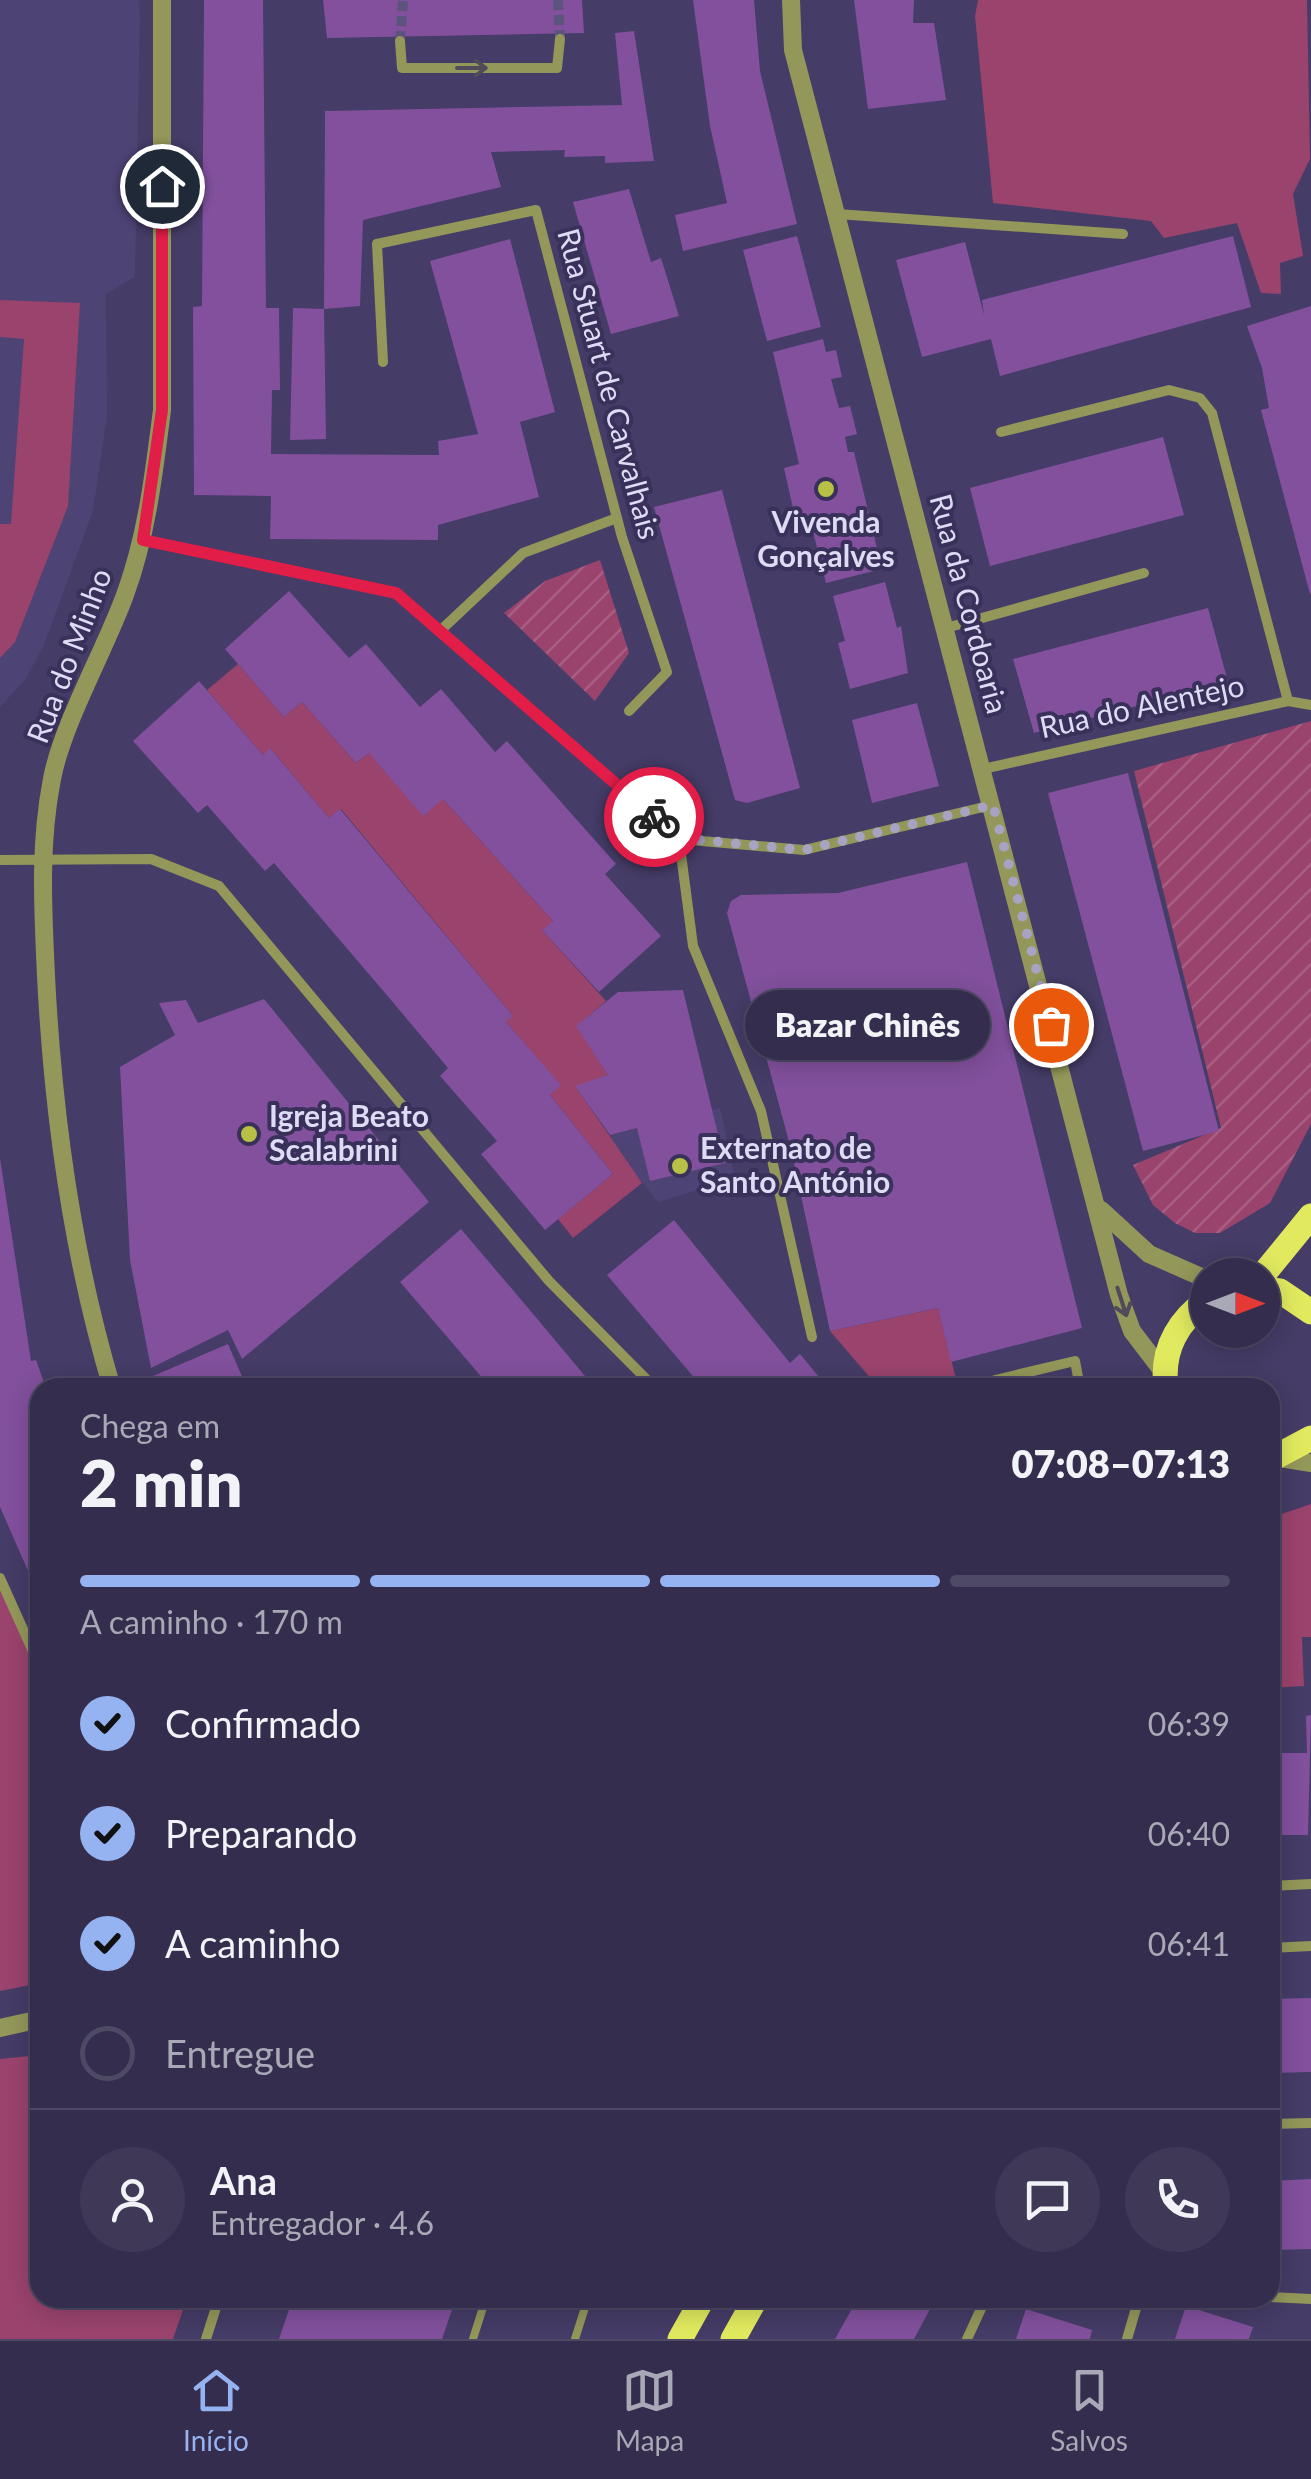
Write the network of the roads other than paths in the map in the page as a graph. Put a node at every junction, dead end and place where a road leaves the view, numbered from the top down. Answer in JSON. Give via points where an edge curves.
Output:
{"nodes":[{"id":1,"x":162,"y":0,"type":"edge"},
{"id":2,"x":791,"y":0,"type":"edge"},
{"id":3,"x":560,"y":40,"type":"tunnel mouth"},
{"id":4,"x":400,"y":41,"type":"dead end"},
{"id":5,"x":837,"y":214,"type":"junction"},
{"id":6,"x":1122,"y":234,"type":"dead end"},
{"id":7,"x":383,"y":362,"type":"dead end"},
{"id":8,"x":1001,"y":432,"type":"dead end"},
{"id":9,"x":617,"y":518,"type":"junction"},
{"id":10,"x":143,"y":540,"type":"junction"},
{"id":11,"x":1144,"y":573,"type":"dead end"},
{"id":12,"x":946,"y":628,"type":"junction"},
{"id":13,"x":440,"y":631,"type":"junction"},
{"id":14,"x":1288,"y":701,"type":"junction"},
{"id":15,"x":1311,"y":705,"type":"edge"},
{"id":16,"x":629,"y":710,"type":"dead end"},
{"id":17,"x":984,"y":768,"type":"junction"},
{"id":18,"x":993,"y":805,"type":"junction"},
{"id":19,"x":678,"y":838,"type":"junction"},
{"id":20,"x":0,"y":860,"type":"edge"},
{"id":21,"x":40,"y":860,"type":"junction"},
{"id":22,"x":1101,"y":1214,"type":"junction"},
{"id":23,"x":1311,"y":1216,"type":"edge"},
{"id":24,"x":1277,"y":1258,"type":"edge"},
{"id":25,"x":1190,"y":1272,"type":"edge"},
{"id":26,"x":1280,"y":1291,"type":"edge"},
{"id":27,"x":1311,"y":1312,"type":"edge"},
{"id":28,"x":1190,"y":1316,"type":"edge"},
{"id":29,"x":812,"y":1337,"type":"dead end"},
{"id":30,"x":110,"y":1378,"type":"edge"},
{"id":31,"x":645,"y":1378,"type":"edge"},
{"id":32,"x":1004,"y":1378,"type":"edge"},
{"id":33,"x":1078,"y":1378,"type":"edge"},
{"id":34,"x":1164,"y":1378,"type":"edge"},
{"id":35,"x":1165,"y":1378,"type":"edge"},
{"id":36,"x":1311,"y":1438,"type":"edge"},
{"id":37,"x":1280,"y":1456,"type":"edge"},
{"id":38,"x":1280,"y":1460,"type":"edge"},
{"id":39,"x":1311,"y":1463,"type":"edge"},
{"id":40,"x":0,"y":1578,"type":"edge"},
{"id":41,"x":30,"y":1645,"type":"edge"},
{"id":42,"x":1311,"y":1884,"type":"edge"},
{"id":43,"x":1280,"y":1886,"type":"edge"},
{"id":44,"x":1311,"y":1946,"type":"edge"},
{"id":45,"x":1280,"y":1948,"type":"edge"},
{"id":46,"x":30,"y":2021,"type":"edge"},
{"id":47,"x":0,"y":2028,"type":"edge"},
{"id":48,"x":1311,"y":2122,"type":"edge"},
{"id":49,"x":1280,"y":2124,"type":"edge"},
{"id":50,"x":1280,"y":2297,"type":"edge"},
{"id":51,"x":1311,"y":2299,"type":"edge"},
{"id":52,"x":217,"y":2308,"type":"edge"},
{"id":53,"x":483,"y":2308,"type":"edge"},
{"id":54,"x":585,"y":2308,"type":"edge"},
{"id":55,"x":697,"y":2308,"type":"edge"},
{"id":56,"x":750,"y":2308,"type":"edge"},
{"id":57,"x":982,"y":2308,"type":"edge"},
{"id":58,"x":1135,"y":2308,"type":"edge"},
{"id":59,"x":206,"y":2339,"type":"edge"},
{"id":60,"x":473,"y":2339,"type":"edge"},
{"id":61,"x":575,"y":2339,"type":"edge"},
{"id":62,"x":680,"y":2339,"type":"edge"},
{"id":63,"x":733,"y":2339,"type":"edge"},
{"id":64,"x":968,"y":2339,"type":"edge"},
{"id":65,"x":1127,"y":2339,"type":"edge"}],
"edges":[{"from":1,"to":10,"type":"street","name":"Rua do Minho","via":[[162,410]]},
{"from":2,"to":5,"type":"street","name":"Rua da Cordoaria","via":[[793,50]]},
{"from":4,"to":3,"type":"street","one_way":true,"via":[[402,68],[557,68]]},
{"from":5,"to":6,"type":"street"},
{"from":5,"to":12,"type":"street","name":"Rua da Cordoaria"},
{"from":7,"to":9,"type":"street","name":"Rua Stuart de Carvalhais","via":[[377,244],[536,210]]},
{"from":8,"to":14,"type":"street","via":[[1170,390],[1200,398],[1212,413]]},
{"from":9,"to":13,"type":"street","via":[[523,552]]},
{"from":9,"to":16,"type":"street","name":"Rua Stuart de Carvalhais","via":[[667,672]]},
{"from":10,"to":13,"type":"street","via":[[396,593]]},
{"from":10,"to":21,"type":"street","name":"Rua do Minho","via":[[53,774]]},
{"from":11,"to":12,"type":"street"},
{"from":12,"to":17,"type":"street","name":"Rua da Cordoaria"},
{"from":13,"to":19,"type":"street"},
{"from":14,"to":15,"type":"street","name":"Rua do Alentejo"},
{"from":14,"to":17,"type":"street","name":"Rua do Alentejo"},
{"from":17,"to":18,"type":"street","name":"Rua da Cordoaria"},
{"from":18,"to":19,"type":"street","via":[[804,850]]},
{"from":18,"to":22,"type":"street","name":"Rua da Cordoaria"},
{"from":19,"to":29,"type":"street","via":[[693,946],[761,1111]]},
{"from":20,"to":21,"type":"street"},
{"from":21,"to":30,"type":"street","name":"Rua do Minho","via":[[67,1188]]},
{"from":21,"to":31,"type":"street","via":[[151,860],[219,886],[549,1281]]},
{"from":22,"to":25,"type":"street","via":[[1149,1254]]},
{"from":22,"to":34,"type":"street","name":"Rua da Cordoaria","one_way":true,"via":[[1132,1331]]},
{"from":23,"to":24,"type":"main road"},
{"from":26,"to":27,"type":"main road"},
{"from":28,"to":35,"type":"main road","via":[[1176,1330]]},
{"from":32,"to":33,"type":"street","via":[[1075,1362]]},
{"from":36,"to":37,"type":"main road"},
{"from":38,"to":39,"type":"street"},
{"from":40,"to":41,"type":"street"},
{"from":42,"to":43,"type":"street"},
{"from":44,"to":45,"type":"street"},
{"from":46,"to":47,"type":"street"},
{"from":48,"to":49,"type":"street"},
{"from":50,"to":51,"type":"street"},
{"from":52,"to":59,"type":"street"},
{"from":53,"to":60,"type":"lane"},
{"from":54,"to":61,"type":"lane"},
{"from":55,"to":62,"type":"main road"},
{"from":56,"to":63,"type":"main road"},
{"from":57,"to":64,"type":"street"},
{"from":58,"to":65,"type":"street"}]}
